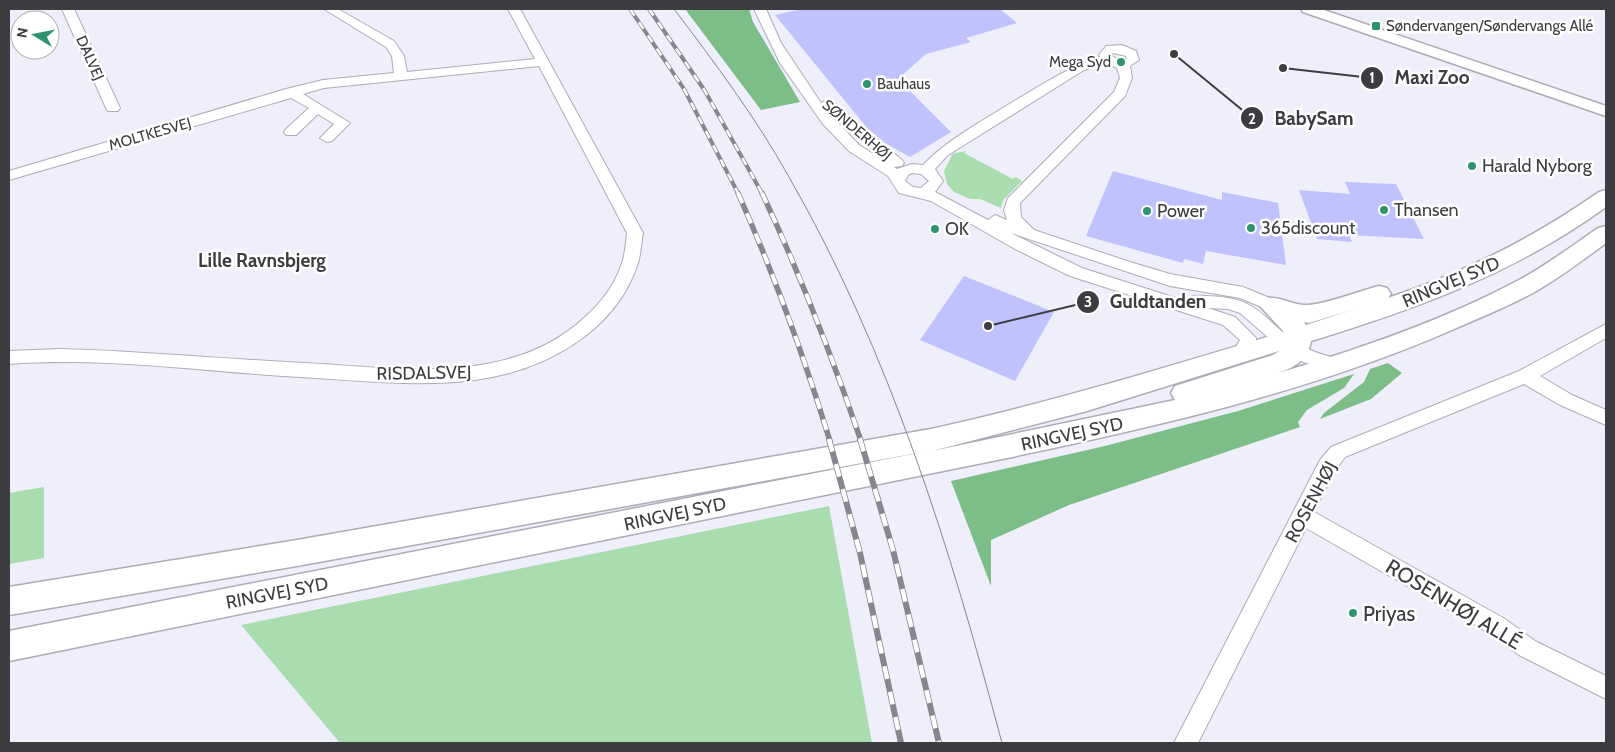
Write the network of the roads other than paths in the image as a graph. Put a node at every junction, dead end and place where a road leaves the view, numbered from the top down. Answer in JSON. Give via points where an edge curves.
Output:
{"nodes":[{"id":1,"x":68,"y":9,"type":"edge"},
{"id":2,"x":330,"y":9,"type":"edge"},
{"id":3,"x":514,"y":9,"type":"edge"},
{"id":4,"x":760,"y":9,"type":"edge"},
{"id":5,"x":1308,"y":9,"type":"edge"},
{"id":6,"x":543,"y":62,"type":"junction"},
{"id":7,"x":401,"y":75,"type":"junction"},
{"id":8,"x":803,"y":85,"type":"junction"},
{"id":9,"x":291,"y":92,"type":"junction"},
{"id":10,"x":113,"y":108,"type":"dead end"},
{"id":11,"x":317,"y":108,"type":"junction"},
{"id":12,"x":1606,"y":111,"type":"edge"},
{"id":13,"x":291,"y":132,"type":"dead end"},
{"id":14,"x":327,"y":138,"type":"dead end"},
{"id":15,"x":920,"y":169,"type":"junction"},
{"id":16,"x":9,"y":176,"type":"edge"},
{"id":17,"x":898,"y":180,"type":"junction"},
{"id":18,"x":935,"y":184,"type":"junction"},
{"id":19,"x":920,"y":192,"type":"junction"},
{"id":20,"x":1606,"y":197,"type":"edge"},
{"id":21,"x":1606,"y":232,"type":"edge"},
{"id":22,"x":1050,"y":241,"type":"junction"},
{"id":23,"x":1518,"y":253,"type":"junction"},
{"id":24,"x":1167,"y":301,"type":"junction"},
{"id":25,"x":1271,"y":305,"type":"junction"},
{"id":26,"x":1606,"y":330,"type":"edge"},
{"id":27,"x":1294,"y":343,"type":"junction"},
{"id":28,"x":1241,"y":354,"type":"junction"},
{"id":29,"x":9,"y":358,"type":"edge"},
{"id":30,"x":1336,"y":365,"type":"junction"},
{"id":31,"x":1525,"y":376,"type":"junction"},
{"id":32,"x":1606,"y":418,"type":"edge"},
{"id":33,"x":1007,"y":448,"type":"junction"},
{"id":34,"x":1303,"y":516,"type":"junction"},
{"id":35,"x":9,"y":601,"type":"edge"},
{"id":36,"x":9,"y":646,"type":"edge"},
{"id":37,"x":1606,"y":688,"type":"edge"},
{"id":38,"x":1192,"y":741,"type":"edge"}],
"edges":[{"from":1,"to":10,"type":"street","name":"DALVEJ"},
{"from":2,"to":7,"type":"street","via":[[390,44],[398,56]]},
{"from":3,"to":6,"type":"street","name":"RISDALSVEJ"},
{"from":4,"to":8,"type":"street","name":"SØNDERHØJ","via":[[779,51]]},
{"from":5,"to":12,"type":"street"},
{"from":6,"to":7,"type":"street","name":"MOLTKESVEJ"},
{"from":6,"to":29,"type":"street","name":"RISDALSVEJ","via":[[634,233],[634,252],[616,294],[598,317],[574,337],[547,352],[514,365],[442,376],[70,355]]},
{"from":7,"to":9,"type":"street","name":"MOLTKESVEJ","via":[[345,80]]},
{"from":8,"to":15,"type":"street","name":"SØNDERHØJ","via":[[890,158]]},
{"from":8,"to":17,"type":"street","name":"SØNDERHØJ","via":[[847,142],[891,171]]},
{"from":9,"to":11,"type":"street"},
{"from":9,"to":16,"type":"street","name":"MOLTKESVEJ"},
{"from":11,"to":13,"type":"street"},
{"from":11,"to":14,"type":"street","via":[[343,123]]},
{"from":15,"to":17,"type":"street","via":[[902,172]]},
{"from":15,"to":18,"type":"street","via":[[934,176]]},
{"from":15,"to":22,"type":"street","via":[[1080,67],[1108,59],[1105,54],[1110,49],[1126,50],[1134,58],[1123,64],[1126,78],[1120,93],[1013,201],[1011,212],[1017,222]]},
{"from":17,"to":19,"type":"street","via":[[904,189]]},
{"from":18,"to":19,"type":"street","via":[[930,190]]},
{"from":18,"to":22,"type":"street","via":[[994,219]]},
{"from":19,"to":24,"type":"street","via":[[936,197],[1069,269]]},
{"from":20,"to":23,"type":"main road","name":"RINGVEJ SYD"},
{"from":21,"to":30,"type":"main road","name":"RINGVEJ SYD","via":[[1528,285],[1428,331]]},
{"from":22,"to":25,"type":"street","via":[[1170,280],[1243,293]]},
{"from":23,"to":25,"type":"main road","via":[[1443,271],[1364,299],[1312,313],[1293,313]]},
{"from":23,"to":27,"type":"main road","name":"RINGVEJ SYD","via":[[1411,300]]},
{"from":24,"to":27,"type":"street","via":[[1239,306]]},
{"from":24,"to":28,"type":"street","via":[[1233,323],[1248,340]]},
{"from":25,"to":27,"type":"main road","via":[[1295,328]]},
{"from":26,"to":31,"type":"street","name":"ROSENHØJ"},
{"from":27,"to":28,"type":"main road","name":"RINGVEJ SYD"},
{"from":27,"to":30,"type":"street","via":[[1310,358]]},
{"from":27,"to":33,"type":"main road","via":[[1282,362]]},
{"from":28,"to":35,"type":"main road","name":"RINGVEJ SYD","via":[[1006,424],[931,440]]},
{"from":30,"to":33,"type":"main road","name":"RINGVEJ SYD","via":[[1141,420]]},
{"from":31,"to":32,"type":"street"},
{"from":31,"to":34,"type":"street","name":"ROSENHØJ","via":[[1338,452],[1327,466]]},
{"from":33,"to":36,"type":"main road","name":"RINGVEJ SYD"},
{"from":34,"to":37,"type":"street","name":"ROSENHØJ ALLÉ","via":[[1497,626],[1527,648]]},
{"from":34,"to":38,"type":"street","name":"ROSENHØJ"}]}
